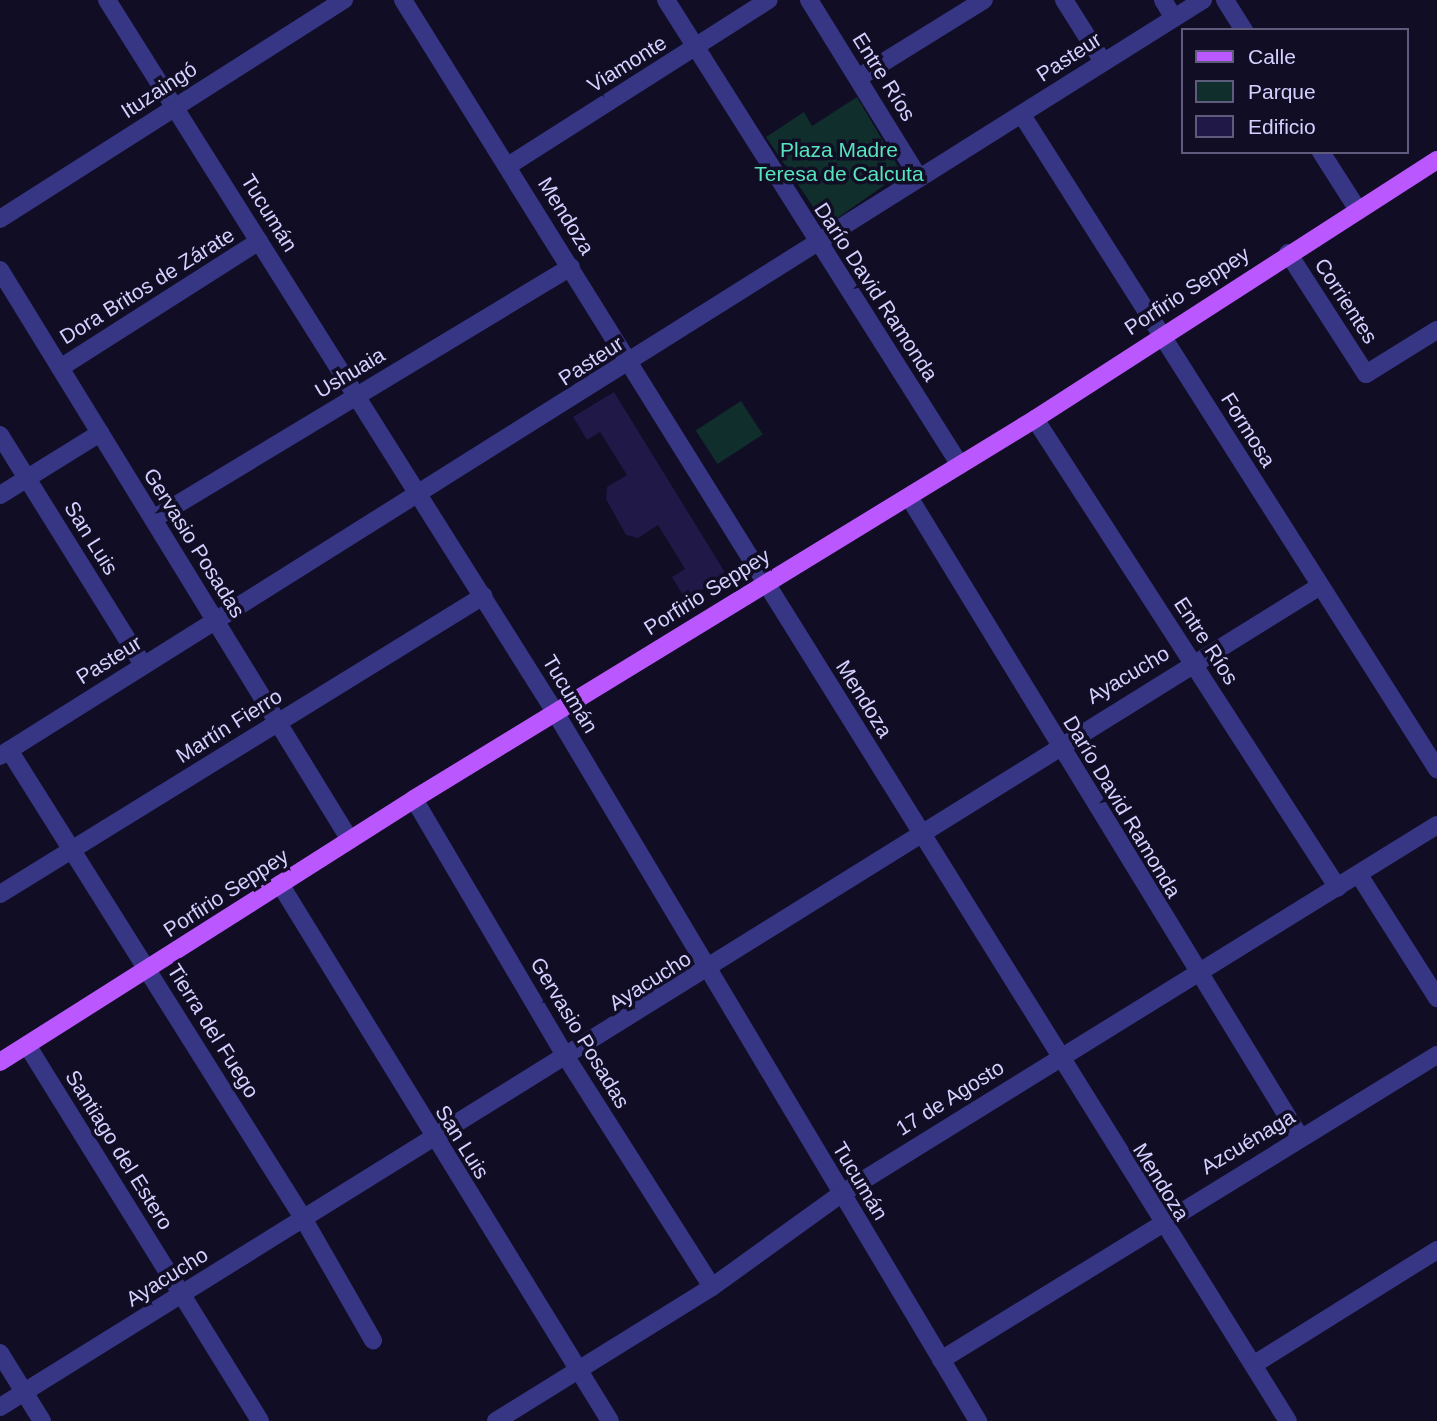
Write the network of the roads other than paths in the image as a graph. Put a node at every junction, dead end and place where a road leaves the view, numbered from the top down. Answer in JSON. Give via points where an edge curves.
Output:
{"nodes":[{"id":1,"x":107,"y":0,"type":"edge"},
{"id":2,"x":344,"y":0,"type":"edge"},
{"id":3,"x":403,"y":0,"type":"edge"},
{"id":4,"x":666,"y":0,"type":"edge"},
{"id":5,"x":769,"y":0,"type":"edge"},
{"id":6,"x":809,"y":0,"type":"edge"},
{"id":7,"x":984,"y":0,"type":"edge"},
{"id":8,"x":1064,"y":0,"type":"edge"},
{"id":9,"x":1163,"y":0,"type":"edge"},
{"id":10,"x":1203,"y":0,"type":"edge"},
{"id":11,"x":1225,"y":0,"type":"edge"},
{"id":12,"x":1174,"y":18,"type":"junction"},
{"id":13,"x":1243,"y":28,"type":"edge"},
{"id":14,"x":696,"y":48,"type":"junction"},
{"id":15,"x":1103,"y":62,"type":"junction"},
{"id":16,"x":858,"y":78,"type":"junction"},
{"id":17,"x":175,"y":107,"type":"junction"},
{"id":18,"x":1022,"y":115,"type":"junction"},
{"id":19,"x":1322,"y":154,"type":"edge"},
{"id":20,"x":1437,"y":160,"type":"edge"},
{"id":21,"x":508,"y":166,"type":"junction"},
{"id":22,"x":919,"y":178,"type":"junction"},
{"id":23,"x":1358,"y":210,"type":"junction"},
{"id":24,"x":0,"y":219,"type":"edge"},
{"id":25,"x":259,"y":241,"type":"junction"},
{"id":26,"x":818,"y":243,"type":"junction"},
{"id":27,"x":1288,"y":253,"type":"junction"},
{"id":28,"x":571,"y":267,"type":"junction"},
{"id":29,"x":0,"y":270,"type":"edge"},
{"id":30,"x":1437,"y":330,"type":"edge"},
{"id":31,"x":1160,"y":334,"type":"junction"},
{"id":32,"x":631,"y":363,"type":"junction"},
{"id":33,"x":60,"y":368,"type":"junction"},
{"id":34,"x":357,"y":396,"type":"junction"},
{"id":35,"x":1035,"y":419,"type":"junction"},
{"id":36,"x":100,"y":433,"type":"junction"},
{"id":37,"x":0,"y":436,"type":"edge"},
{"id":38,"x":960,"y":465,"type":"junction"},
{"id":39,"x":27,"y":479,"type":"junction"},
{"id":40,"x":0,"y":495,"type":"edge"},
{"id":41,"x":420,"y":497,"type":"junction"},
{"id":42,"x":909,"y":497,"type":"junction"},
{"id":43,"x":153,"y":519,"type":"junction"},
{"id":44,"x":765,"y":582,"type":"junction"},
{"id":45,"x":1320,"y":586,"type":"junction"},
{"id":46,"x":483,"y":596,"type":"junction"},
{"id":47,"x":216,"y":621,"type":"junction"},
{"id":48,"x":1192,"y":663,"type":"junction"},
{"id":49,"x":143,"y":665,"type":"junction"},
{"id":50,"x":555,"y":712,"type":"junction"},
{"id":51,"x":278,"y":722,"type":"junction"},
{"id":52,"x":1057,"y":744,"type":"junction"},
{"id":53,"x":4,"y":753,"type":"edge"},
{"id":54,"x":1437,"y":769,"type":"edge"},
{"id":55,"x":414,"y":799,"type":"junction"},
{"id":56,"x":1437,"y":825,"type":"edge"},
{"id":57,"x":921,"y":833,"type":"junction"},
{"id":58,"x":350,"y":840,"type":"junction"},
{"id":59,"x":71,"y":850,"type":"junction"},
{"id":60,"x":1359,"y":875,"type":"junction"},
{"id":61,"x":279,"y":884,"type":"junction"},
{"id":62,"x":1338,"y":888,"type":"junction"},
{"id":63,"x":0,"y":894,"type":"edge"},
{"id":64,"x":148,"y":971,"type":"junction"},
{"id":65,"x":707,"y":973,"type":"junction"},
{"id":66,"x":1198,"y":975,"type":"junction"},
{"id":67,"x":1437,"y":998,"type":"edge"},
{"id":68,"x":27,"y":1045,"type":"junction"},
{"id":69,"x":1437,"y":1055,"type":"edge"},
{"id":70,"x":1056,"y":1058,"type":"junction"},
{"id":71,"x":568,"y":1060,"type":"junction"},
{"id":72,"x":0,"y":1062,"type":"edge"},
{"id":73,"x":1300,"y":1137,"type":"junction"},
{"id":74,"x":434,"y":1142,"type":"junction"},
{"id":75,"x":841,"y":1194,"type":"junction"},
{"id":76,"x":303,"y":1218,"type":"junction"},
{"id":77,"x":1159,"y":1223,"type":"junction"},
{"id":78,"x":1437,"y":1250,"type":"edge"},
{"id":79,"x":712,"y":1287,"type":"junction"},
{"id":80,"x":181,"y":1294,"type":"junction"},
{"id":81,"x":373,"y":1340,"type":"dead end"},
{"id":82,"x":0,"y":1353,"type":"edge"},
{"id":83,"x":941,"y":1360,"type":"junction"},
{"id":84,"x":1254,"y":1365,"type":"junction"},
{"id":85,"x":578,"y":1371,"type":"junction"},
{"id":86,"x":24,"y":1392,"type":"junction"},
{"id":87,"x":0,"y":1407,"type":"edge"},
{"id":88,"x":42,"y":1421,"type":"edge"},
{"id":89,"x":260,"y":1421,"type":"edge"},
{"id":90,"x":496,"y":1421,"type":"edge"},
{"id":91,"x":610,"y":1421,"type":"edge"},
{"id":92,"x":978,"y":1421,"type":"edge"},
{"id":93,"x":1288,"y":1421,"type":"edge"}],
"edges":[{"from":1,"to":17,"type":"street","name":"Tucumán"},
{"from":2,"to":17,"type":"street","name":"Ituzaingó"},
{"from":3,"to":21,"type":"street","name":"Mendoza"},
{"from":4,"to":14,"type":"street","name":"Darío David Ramonda"},
{"from":5,"to":14,"type":"street","name":"Viamonte"},
{"from":6,"to":16,"type":"street","name":"Entre Ríos"},
{"from":7,"to":16,"type":"street"},
{"from":8,"to":15,"type":"street"},
{"from":9,"to":12,"type":"street"},
{"from":10,"to":12,"type":"street","name":"Pasteur"},
{"from":11,"to":13,"type":"street"},
{"from":12,"to":15,"type":"street","name":"Pasteur"},
{"from":14,"to":21,"type":"street","name":"Viamonte"},
{"from":14,"to":26,"type":"street","name":"Darío David Ramonda"},
{"from":15,"to":18,"type":"street","name":"Pasteur"},
{"from":16,"to":22,"type":"street","name":"Entre Ríos"},
{"from":17,"to":24,"type":"street","name":"Ituzaingó"},
{"from":17,"to":25,"type":"street","name":"Tucumán"},
{"from":18,"to":22,"type":"street","name":"Pasteur"},
{"from":18,"to":31,"type":"street","name":"Formosa"},
{"from":19,"to":23,"type":"street"},
{"from":20,"to":23,"type":"main road","name":"Porfirio Seppey"},
{"from":21,"to":28,"type":"street","name":"Mendoza"},
{"from":22,"to":26,"type":"street","name":"Pasteur"},
{"from":23,"to":27,"type":"main road","name":"Porfirio Seppey"},
{"from":25,"to":33,"type":"street","name":"Dora Britos de Zárate"},
{"from":25,"to":34,"type":"street","name":"Tucumán"},
{"from":26,"to":32,"type":"street","name":"Pasteur"},
{"from":26,"to":38,"type":"street","name":"Darío David Ramonda"},
{"from":27,"to":30,"type":"street","name":"Corrientes","via":[[1366,374]]},
{"from":27,"to":31,"type":"main road","name":"Porfirio Seppey"},
{"from":28,"to":32,"type":"street","name":"Mendoza"},
{"from":28,"to":34,"type":"street","name":"Ushuaia"},
{"from":29,"to":33,"type":"street","name":"Gervasio Posadas"},
{"from":31,"to":35,"type":"main road","name":"Porfirio Seppey"},
{"from":31,"to":45,"type":"street","name":"Formosa"},
{"from":32,"to":41,"type":"street","name":"Pasteur"},
{"from":32,"to":44,"type":"street","name":"Mendoza"},
{"from":33,"to":36,"type":"street","name":"Gervasio Posadas"},
{"from":34,"to":41,"type":"street","name":"Tucumán"},
{"from":34,"to":43,"type":"street","name":"Ushuaia"},
{"from":35,"to":38,"type":"main road","name":"Porfirio Seppey"},
{"from":35,"to":48,"type":"street","name":"Entre Ríos"},
{"from":36,"to":39,"type":"street"},
{"from":36,"to":43,"type":"street","name":"Gervasio Posadas"},
{"from":37,"to":39,"type":"street","name":"San Luis"},
{"from":38,"to":42,"type":"main road","name":"Porfirio Seppey"},
{"from":39,"to":40,"type":"street"},
{"from":39,"to":49,"type":"street","name":"San Luis"},
{"from":41,"to":46,"type":"street","name":"Tucumán"},
{"from":41,"to":47,"type":"street","name":"Pasteur"},
{"from":42,"to":44,"type":"main road","name":"Porfirio Seppey"},
{"from":42,"to":52,"type":"street","name":"Darío David Ramonda"},
{"from":43,"to":47,"type":"street","name":"Gervasio Posadas"},
{"from":44,"to":50,"type":"main road","name":"Porfirio Seppey"},
{"from":44,"to":57,"type":"street","name":"Mendoza"},
{"from":45,"to":48,"type":"street","name":"Ayacucho"},
{"from":45,"to":54,"type":"street","name":"Formosa"},
{"from":46,"to":50,"type":"street","name":"Tucumán"},
{"from":46,"to":51,"type":"street","name":"Martín Fierro"},
{"from":47,"to":49,"type":"street","name":"Pasteur"},
{"from":47,"to":51,"type":"street","name":"Gervasio Posadas"},
{"from":48,"to":52,"type":"street","name":"Ayacucho"},
{"from":48,"to":62,"type":"street","name":"Entre Ríos"},
{"from":49,"to":53,"type":"street","name":"Pasteur"},
{"from":50,"to":55,"type":"main road","name":"Porfirio Seppey"},
{"from":50,"to":65,"type":"street","name":"Tucumán"},
{"from":51,"to":58,"type":"street","name":"Gervasio Posadas"},
{"from":51,"to":59,"type":"street","name":"Martín Fierro"},
{"from":52,"to":57,"type":"street","name":"Ayacucho"},
{"from":52,"to":66,"type":"street","name":"Darío David Ramonda"},
{"from":53,"to":59,"type":"street","name":"Tierra del Fuego"},
{"from":55,"to":58,"type":"main road","name":"Porfirio Seppey"},
{"from":55,"to":71,"type":"street","name":"Gervasio Posadas"},
{"from":56,"to":60,"type":"street","name":"17 de Agosto"},
{"from":57,"to":65,"type":"street","name":"Ayacucho"},
{"from":57,"to":70,"type":"street","name":"Mendoza"},
{"from":58,"to":61,"type":"main road","name":"Porfirio Seppey"},
{"from":59,"to":63,"type":"street","name":"Martín Fierro"},
{"from":59,"to":64,"type":"street","name":"Tierra del Fuego"},
{"from":60,"to":62,"type":"street","name":"17 de Agosto"},
{"from":60,"to":67,"type":"street"},
{"from":61,"to":64,"type":"main road","name":"Porfirio Seppey"},
{"from":61,"to":74,"type":"street","name":"San Luis"},
{"from":62,"to":66,"type":"street","name":"17 de Agosto"},
{"from":64,"to":68,"type":"main road","name":"Porfirio Seppey"},
{"from":64,"to":76,"type":"street","name":"Tierra del Fuego"},
{"from":65,"to":71,"type":"street","name":"Ayacucho"},
{"from":65,"to":75,"type":"street","name":"Tucumán"},
{"from":66,"to":70,"type":"street","name":"17 de Agosto"},
{"from":66,"to":73,"type":"street","name":"Darío David Ramonda"},
{"from":68,"to":72,"type":"main road","name":"Porfirio Seppey"},
{"from":68,"to":80,"type":"street","name":"Santiago del Estero"},
{"from":69,"to":73,"type":"street","name":"Azcuénaga"},
{"from":70,"to":75,"type":"street","name":"17 de Agosto"},
{"from":70,"to":77,"type":"street","name":"Mendoza"},
{"from":71,"to":74,"type":"street","name":"Ayacucho"},
{"from":71,"to":79,"type":"street","name":"Gervasio Posadas"},
{"from":73,"to":77,"type":"street","name":"Azcuénaga"},
{"from":74,"to":76,"type":"street","name":"Ayacucho"},
{"from":74,"to":85,"type":"street","name":"San Luis"},
{"from":75,"to":79,"type":"street","name":"17 de Agosto"},
{"from":75,"to":83,"type":"street","name":"Tucumán"},
{"from":76,"to":80,"type":"street","name":"Ayacucho"},
{"from":76,"to":81,"type":"street","name":"Tierra del Fuego"},
{"from":77,"to":83,"type":"street","name":"Azcuénaga"},
{"from":77,"to":84,"type":"street","name":"Mendoza"},
{"from":78,"to":84,"type":"street"},
{"from":79,"to":85,"type":"street","name":"17 de Agosto"},
{"from":80,"to":86,"type":"street","name":"Ayacucho"},
{"from":80,"to":89,"type":"street","name":"Santiago del Estero"},
{"from":82,"to":86,"type":"street"},
{"from":83,"to":92,"type":"street","name":"Tucumán"},
{"from":84,"to":93,"type":"street","name":"Mendoza"},
{"from":85,"to":90,"type":"street","name":"17 de Agosto"},
{"from":85,"to":91,"type":"street","name":"San Luis"},
{"from":86,"to":87,"type":"street","name":"Ayacucho"},
{"from":86,"to":88,"type":"street"}]}
